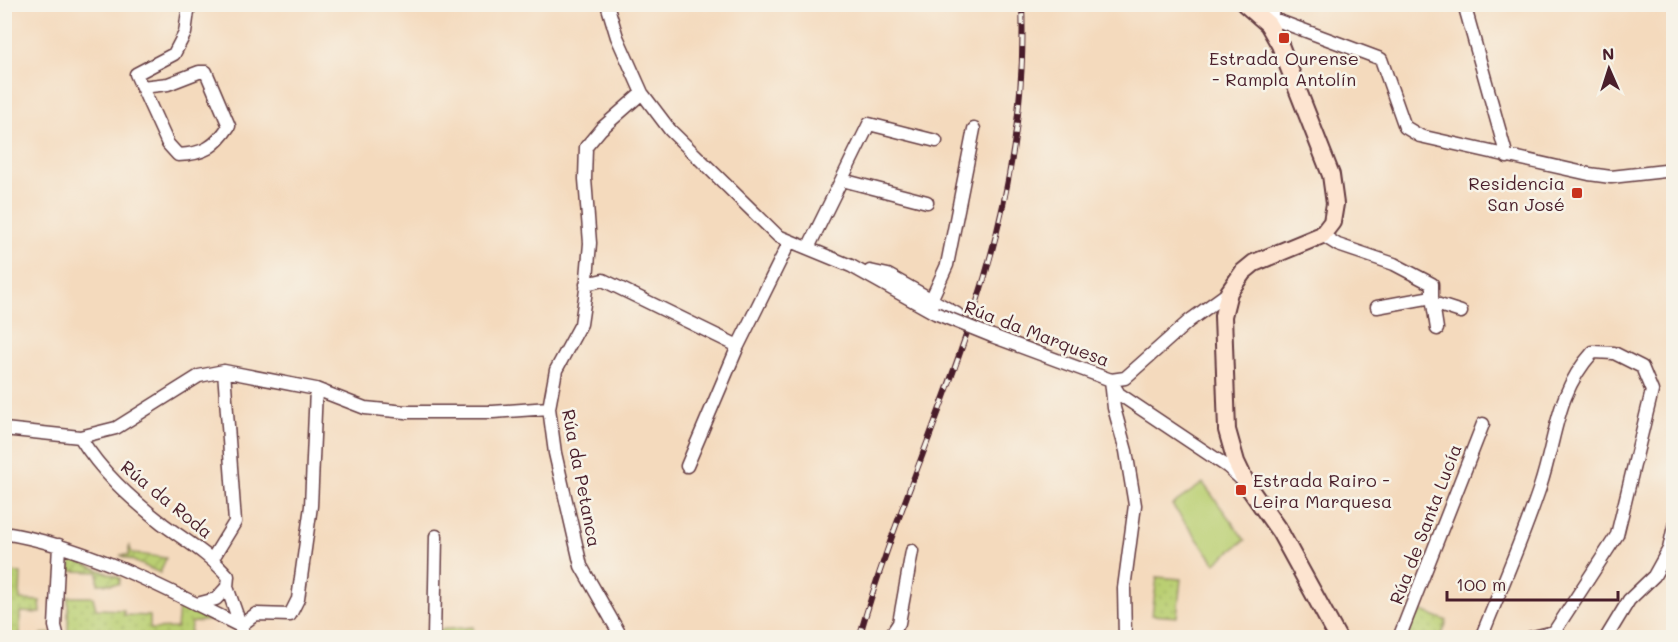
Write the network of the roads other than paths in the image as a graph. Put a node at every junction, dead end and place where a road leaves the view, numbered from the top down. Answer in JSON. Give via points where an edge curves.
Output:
{"nodes":[{"id":1,"x":189,"y":4,"type":"edge"},
{"id":2,"x":608,"y":4,"type":"edge"},
{"id":3,"x":1245,"y":4,"type":"edge"},
{"id":4,"x":1275,"y":4,"type":"edge"},
{"id":5,"x":1464,"y":4,"type":"edge"},
{"id":6,"x":1269,"y":21,"type":"junction"},
{"id":7,"x":142,"y":87,"type":"junction"},
{"id":8,"x":642,"y":93,"type":"junction"},
{"id":9,"x":974,"y":129,"type":"dead end"},
{"id":10,"x":936,"y":141,"type":"dead end"},
{"id":11,"x":1507,"y":157,"type":"junction"},
{"id":12,"x":1674,"y":170,"type":"edge"},
{"id":13,"x":842,"y":180,"type":"junction"},
{"id":14,"x":927,"y":202,"type":"dead end"},
{"id":15,"x":1322,"y":235,"type":"junction"},
{"id":16,"x":790,"y":241,"type":"junction"},
{"id":17,"x":808,"y":248,"type":"junction"},
{"id":18,"x":851,"y":266,"type":"junction"},
{"id":19,"x":586,"y":284,"type":"junction"},
{"id":20,"x":1228,"y":291,"type":"junction"},
{"id":21,"x":931,"y":300,"type":"junction"},
{"id":22,"x":1432,"y":300,"type":"junction"},
{"id":23,"x":1377,"y":307,"type":"dead end"},
{"id":24,"x":1461,"y":312,"type":"dead end"},
{"id":25,"x":957,"y":314,"type":"dead end"},
{"id":26,"x":1437,"y":329,"type":"dead end"},
{"id":27,"x":738,"y":346,"type":"junction"},
{"id":28,"x":224,"y":371,"type":"junction"},
{"id":29,"x":1111,"y":380,"type":"junction"},
{"id":30,"x":316,"y":389,"type":"junction"},
{"id":31,"x":549,"y":408,"type":"junction"},
{"id":32,"x":1484,"y":424,"type":"dead end"},
{"id":33,"x":4,"y":429,"type":"edge"},
{"id":34,"x":80,"y":437,"type":"junction"},
{"id":35,"x":687,"y":466,"type":"dead end"},
{"id":36,"x":1247,"y":485,"type":"junction"},
{"id":37,"x":1674,"y":526,"type":"edge"},
{"id":38,"x":4,"y":533,"type":"edge"},
{"id":39,"x":436,"y":536,"type":"dead end"},
{"id":40,"x":59,"y":545,"type":"junction"},
{"id":41,"x":912,"y":551,"type":"dead end"},
{"id":42,"x":213,"y":558,"type":"junction"},
{"id":43,"x":227,"y":587,"type":"junction"},
{"id":44,"x":196,"y":604,"type":"junction"},
{"id":45,"x":242,"y":632,"type":"edge"},
{"id":46,"x":58,"y":638,"type":"edge"},
{"id":47,"x":434,"y":638,"type":"edge"},
{"id":48,"x":622,"y":638,"type":"edge"},
{"id":49,"x":888,"y":638,"type":"edge"},
{"id":50,"x":1125,"y":638,"type":"edge"},
{"id":51,"x":1338,"y":638,"type":"edge"},
{"id":52,"x":1400,"y":638,"type":"edge"},
{"id":53,"x":1481,"y":638,"type":"edge"},
{"id":54,"x":1529,"y":638,"type":"edge"},
{"id":55,"x":1606,"y":638,"type":"edge"}],
"edges":[{"from":1,"to":7,"type":"street","via":[[185,33],[174,54],[136,74]]},
{"from":2,"to":8,"type":"street","name":"Rúa da Marquesa","via":[[617,37]]},
{"from":3,"to":6,"type":"street"},
{"from":4,"to":6,"type":"street"},
{"from":5,"to":11,"type":"street"},
{"from":6,"to":11,"type":"street","via":[[1381,59],[1405,127],[1420,136]]},
{"from":6,"to":15,"type":"street","via":[[1331,175],[1335,204],[1332,222]]},
{"from":7,"to":7,"type":"street","via":[[168,84],[206,72],[230,126],[218,143],[195,154],[178,155],[168,144]]},
{"from":8,"to":16,"type":"street","name":"Rúa da Marquesa","via":[[670,130],[778,236]]},
{"from":8,"to":19,"type":"street","name":"Rúa da Petanca","via":[[586,147],[590,243]]},
{"from":9,"to":21,"type":"street","via":[[947,265]]},
{"from":10,"to":13,"type":"street","via":[[869,124]]},
{"from":11,"to":12,"type":"street","via":[[1611,177]]},
{"from":13,"to":14,"type":"street"},
{"from":13,"to":17,"type":"street"},
{"from":15,"to":20,"type":"street","via":[[1254,263]]},
{"from":15,"to":22,"type":"street","via":[[1432,284]]},
{"from":16,"to":17,"type":"street","name":"Rúa da Marquesa"},
{"from":16,"to":27,"type":"street"},
{"from":17,"to":18,"type":"street","name":"Rúa da Marquesa"},
{"from":18,"to":21,"type":"street","name":"Rúa da Marquesa","via":[[888,275]]},
{"from":18,"to":29,"type":"street","name":"Rúa da Marquesa","bridge":true,"via":[[935,313]]},
{"from":19,"to":27,"type":"street","via":[[603,280]]},
{"from":19,"to":31,"type":"street","name":"Rúa da Petanca","via":[[581,324],[556,370]]},
{"from":20,"to":29,"type":"street","name":"Rúa da Marquesa","via":[[1125,378]]},
{"from":20,"to":36,"type":"street","via":[[1223,316],[1227,430]]},
{"from":21,"to":25,"type":"street","name":"Rúa da Marquesa"},
{"from":22,"to":23,"type":"street"},
{"from":22,"to":24,"type":"street"},
{"from":22,"to":26,"type":"street"},
{"from":27,"to":35,"type":"street"},
{"from":28,"to":30,"type":"street"},
{"from":28,"to":34,"type":"street","via":[[199,376],[116,428]]},
{"from":28,"to":42,"type":"street","name":"Rúa da Roda","via":[[235,522]]},
{"from":29,"to":36,"type":"street","via":[[1119,394],[1228,467]]},
{"from":29,"to":50,"type":"street","via":[[1135,505],[1124,588]]},
{"from":30,"to":31,"type":"street","via":[[364,408],[406,412]]},
{"from":30,"to":45,"type":"street","via":[[311,506],[298,599],[290,615],[256,614]]},
{"from":31,"to":48,"type":"street","name":"Rúa da Petanca","via":[[555,453],[581,566]]},
{"from":32,"to":52,"type":"street","name":"Rúa de Santa Lucía"},
{"from":33,"to":34,"type":"street"},
{"from":34,"to":42,"type":"street","name":"Rúa da Roda","via":[[95,462],[128,495]]},
{"from":36,"to":51,"type":"street","via":[[1280,532]]},
{"from":37,"to":55,"type":"street","via":[[1669,549],[1654,576],[1629,600]]},
{"from":38,"to":40,"type":"street"},
{"from":39,"to":47,"type":"street"},
{"from":40,"to":44,"type":"street","via":[[110,563]]},
{"from":40,"to":46,"type":"street","via":[[55,626]]},
{"from":41,"to":49,"type":"street","via":[[899,623]]},
{"from":42,"to":43,"type":"street","name":"Rúa da Roda","via":[[228,576]]},
{"from":43,"to":44,"type":"street","via":[[216,599]]},
{"from":43,"to":45,"type":"street","name":"Rúa da Roda"},
{"from":44,"to":45,"type":"street"},
{"from":53,"to":54,"type":"street","via":[[1541,485],[1557,416],[1578,369],[1593,352],[1614,353],[1642,367],[1652,391],[1617,535],[1554,632]]}]}
